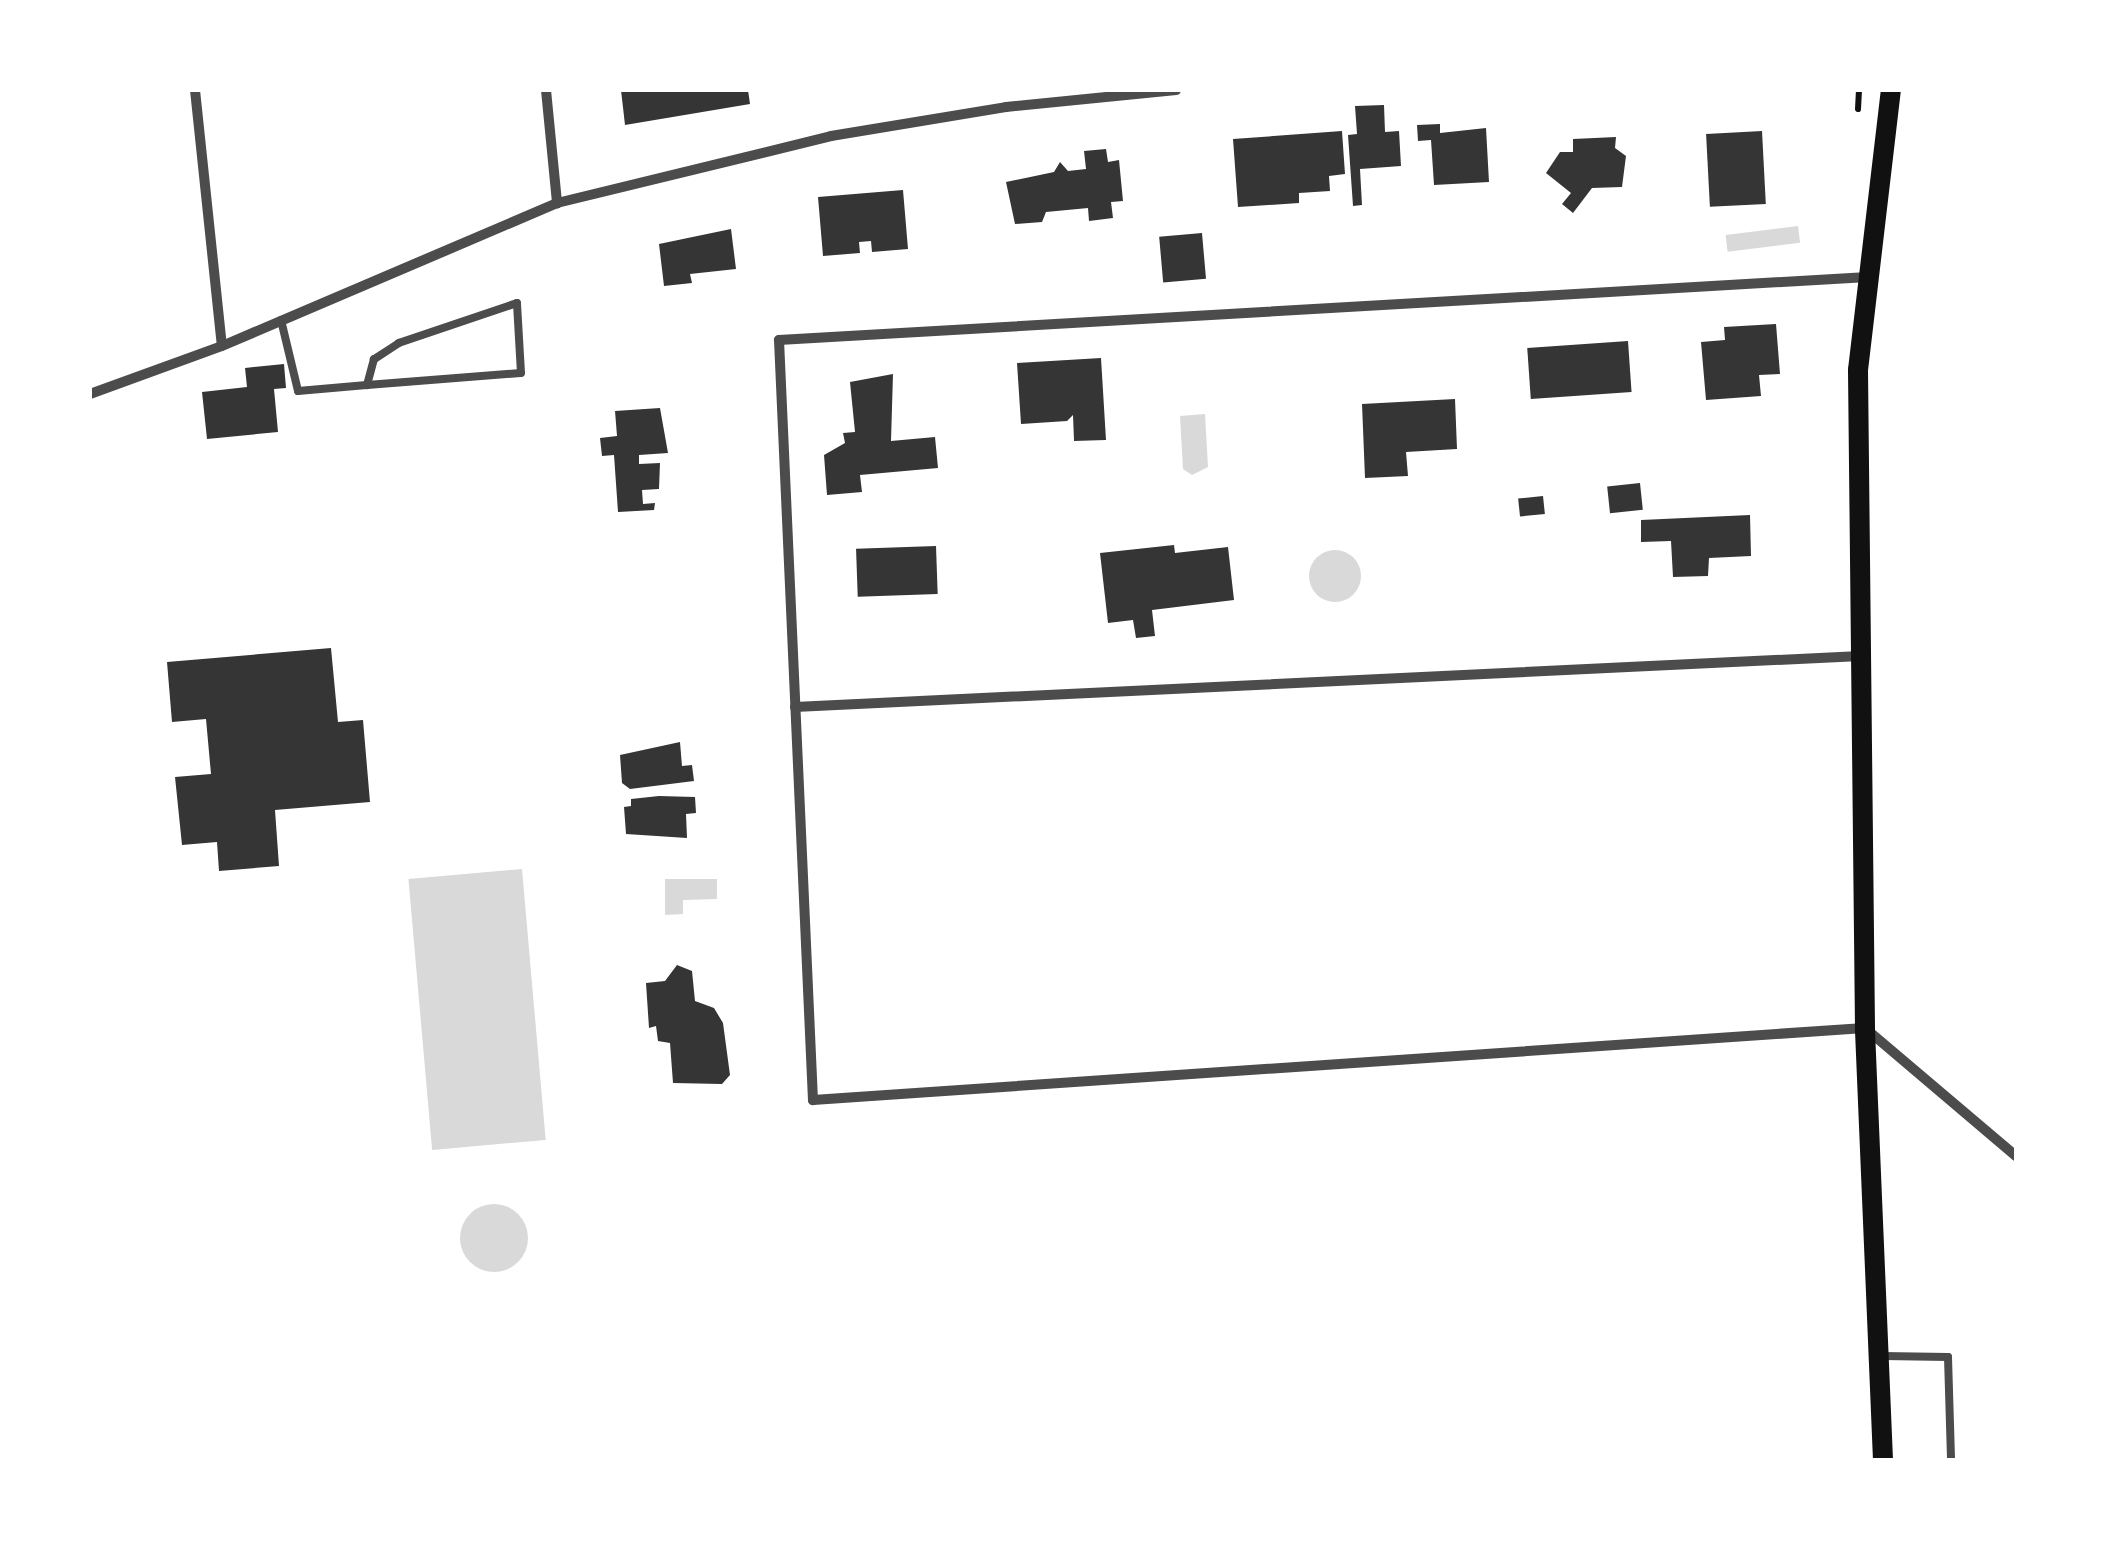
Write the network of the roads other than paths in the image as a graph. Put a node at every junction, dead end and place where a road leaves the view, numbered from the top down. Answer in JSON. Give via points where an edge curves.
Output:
{"nodes":[{"id":1,"x":195,"y":90,"type":"edge"},
{"id":2,"x":546,"y":90,"type":"edge"},
{"id":3,"x":1004,"y":90,"type":"edge"},
{"id":4,"x":1176,"y":90,"type":"edge"},
{"id":5,"x":1891,"y":90,"type":"edge"},
{"id":6,"x":1006,"y":106,"type":"junction"},
{"id":7,"x":557,"y":203,"type":"junction"},
{"id":8,"x":1868,"y":277,"type":"junction"},
{"id":9,"x":281,"y":320,"type":"junction"},
{"id":10,"x":222,"y":346,"type":"junction"},
{"id":11,"x":367,"y":385,"type":"junction"},
{"id":12,"x":90,"y":394,"type":"edge"},
{"id":13,"x":1861,"y":656,"type":"junction"},
{"id":14,"x":796,"y":707,"type":"junction"},
{"id":15,"x":1866,"y":1028,"type":"junction"},
{"id":16,"x":2016,"y":1156,"type":"edge"},
{"id":17,"x":1878,"y":1356,"type":"junction"},
{"id":18,"x":1883,"y":1460,"type":"edge"},
{"id":19,"x":1951,"y":1460,"type":"edge"}],
"edges":[{"from":1,"to":10,"type":"street"},
{"from":2,"to":7,"type":"street"},
{"from":3,"to":6,"type":"street"},
{"from":4,"to":6,"type":"street"},
{"from":5,"to":8,"type":"main road"},
{"from":6,"to":7,"type":"street","via":[[830,136]]},
{"from":7,"to":9,"type":"street"},
{"from":8,"to":13,"type":"main road","via":[[1858,370]]},
{"from":8,"to":14,"type":"street","via":[[779,340]]},
{"from":9,"to":10,"type":"street"},
{"from":9,"to":11,"type":"lane","via":[[298,391]]},
{"from":10,"to":12,"type":"street"},
{"from":11,"to":11,"type":"lane","via":[[521,373],[517,303],[399,342],[374,359]]},
{"from":13,"to":14,"type":"street"},
{"from":13,"to":15,"type":"main road"},
{"from":14,"to":15,"type":"street","via":[[813,1100]]},
{"from":15,"to":16,"type":"street"},
{"from":15,"to":17,"type":"main road"},
{"from":17,"to":18,"type":"main road"},
{"from":17,"to":19,"type":"lane","via":[[1948,1356]]}]}
